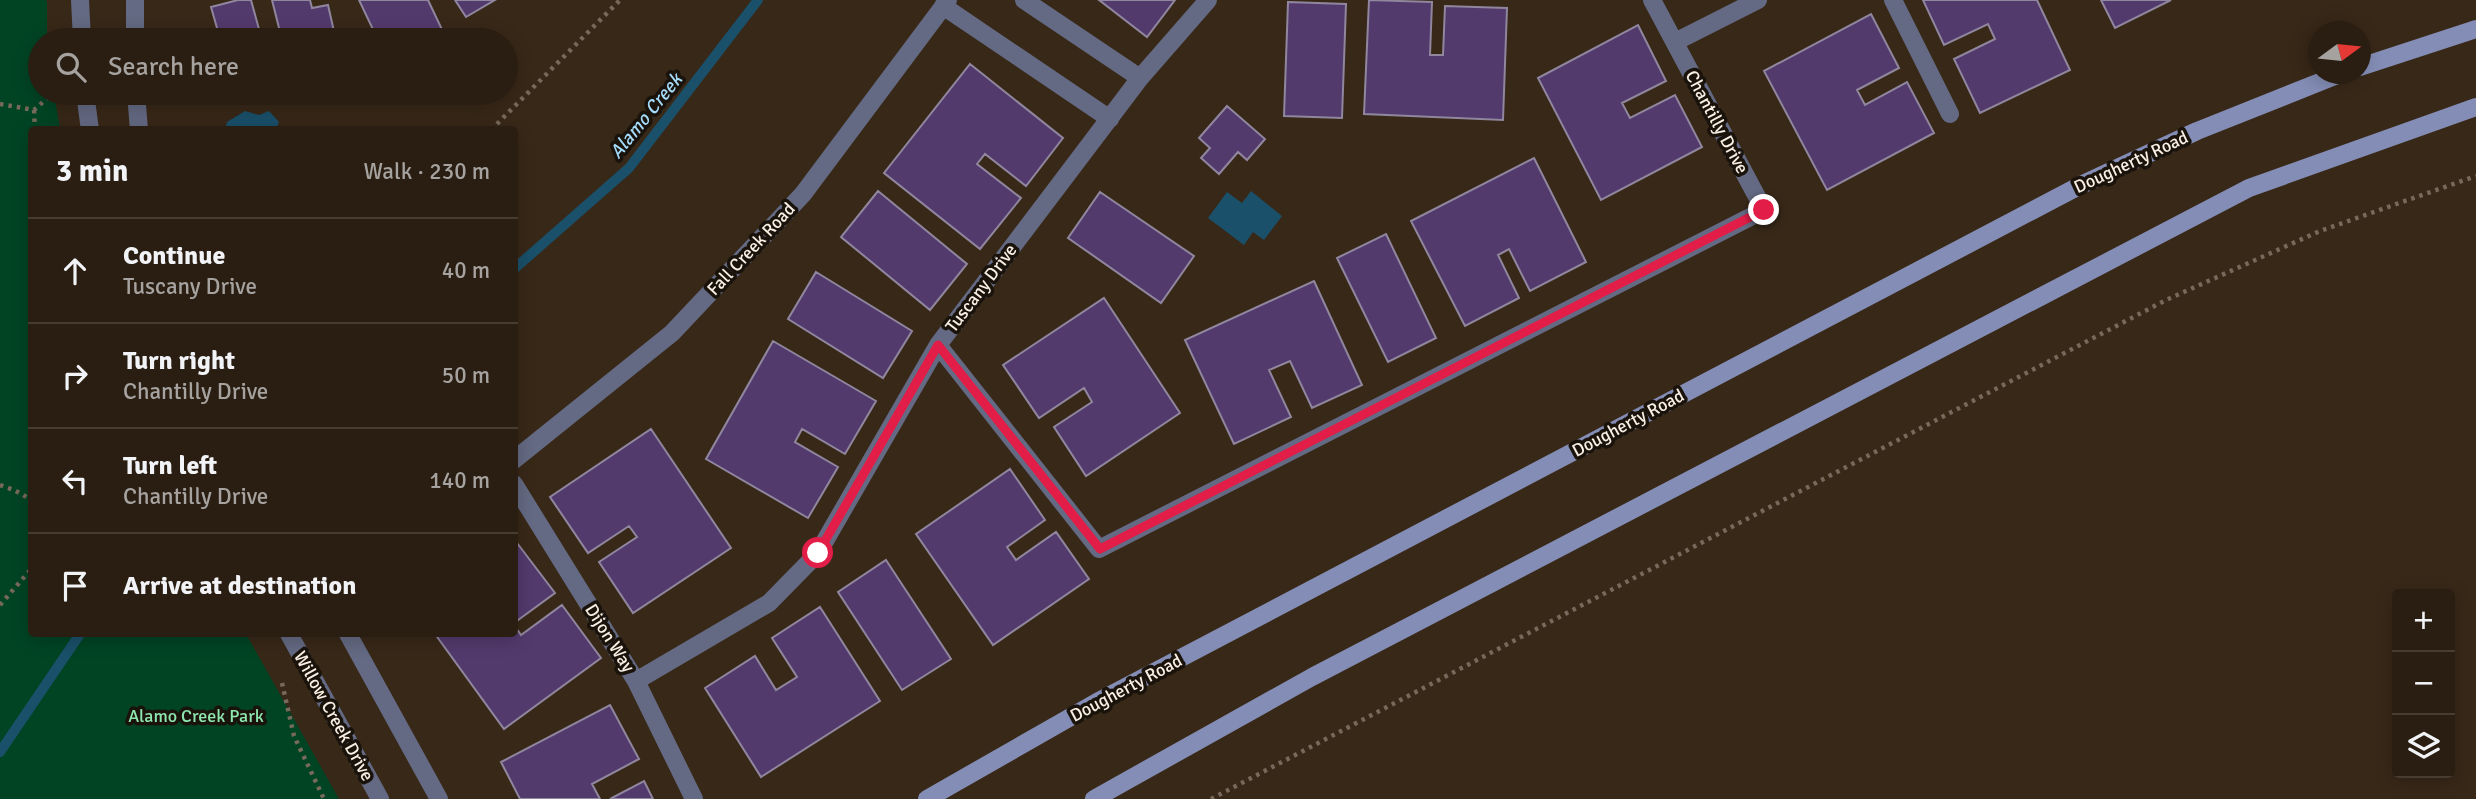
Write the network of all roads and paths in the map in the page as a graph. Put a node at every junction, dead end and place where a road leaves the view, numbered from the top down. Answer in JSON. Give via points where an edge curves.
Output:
{"nodes":[{"id":1,"x":80,"y":0,"type":"edge"},
{"id":2,"x":135,"y":0,"type":"edge"},
{"id":3,"x":620,"y":0,"type":"edge"},
{"id":4,"x":1024,"y":0,"type":"edge"},
{"id":5,"x":1209,"y":0,"type":"edge"},
{"id":6,"x":1652,"y":0,"type":"edge"},
{"id":7,"x":1758,"y":0,"type":"edge"},
{"id":8,"x":1893,"y":0,"type":"edge"},
{"id":9,"x":946,"y":3,"type":"edge"},
{"id":10,"x":81,"y":28,"type":"edge"},
{"id":11,"x":135,"y":28,"type":"edge"},
{"id":12,"x":2476,"y":29,"type":"edge"},
{"id":13,"x":1675,"y":42,"type":"junction"},
{"id":14,"x":2371,"y":63,"type":"edge"},
{"id":15,"x":1140,"y":78,"type":"junction"},
{"id":16,"x":2315,"y":84,"type":"edge"},
{"id":17,"x":518,"y":103,"type":"edge"},
{"id":18,"x":0,"y":104,"type":"edge"},
{"id":19,"x":40,"y":105,"type":"edge"},
{"id":20,"x":87,"y":105,"type":"edge"},
{"id":21,"x":137,"y":105,"type":"edge"},
{"id":22,"x":516,"y":105,"type":"edge"},
{"id":23,"x":2476,"y":107,"type":"edge"},
{"id":24,"x":34,"y":110,"type":"junction"},
{"id":25,"x":1950,"y":114,"type":"dead end"},
{"id":26,"x":1110,"y":119,"type":"junction"},
{"id":27,"x":35,"y":126,"type":"edge"},
{"id":28,"x":89,"y":126,"type":"edge"},
{"id":29,"x":139,"y":126,"type":"edge"},
{"id":30,"x":495,"y":126,"type":"edge"},
{"id":31,"x":2476,"y":176,"type":"edge"},
{"id":32,"x":938,"y":345,"type":"junction"},
{"id":33,"x":518,"y":457,"type":"edge"},
{"id":34,"x":0,"y":485,"type":"edge"},
{"id":35,"x":518,"y":490,"type":"edge"},
{"id":36,"x":28,"y":498,"type":"edge"},
{"id":37,"x":28,"y":573,"type":"edge"},
{"id":38,"x":0,"y":605,"type":"edge"},
{"id":39,"x":291,"y":637,"type":"edge"},
{"id":40,"x":350,"y":637,"type":"edge"},
{"id":41,"x":281,"y":677,"type":"dead end"},
{"id":42,"x":636,"y":681,"type":"junction"},
{"id":43,"x":324,"y":799,"type":"edge"},
{"id":44,"x":380,"y":799,"type":"edge"},
{"id":45,"x":439,"y":799,"type":"edge"},
{"id":46,"x":694,"y":799,"type":"edge"},
{"id":47,"x":928,"y":799,"type":"edge"},
{"id":48,"x":1094,"y":799,"type":"edge"},
{"id":49,"x":1211,"y":799,"type":"edge"}],
"edges":[{"from":1,"to":10,"type":"street"},
{"from":2,"to":11,"type":"street"},
{"from":3,"to":17,"type":"path"},
{"from":4,"to":15,"type":"street"},
{"from":5,"to":15,"type":"street","name":"Tuscany Drive"},
{"from":6,"to":13,"type":"street","name":"Chantilly Drive"},
{"from":7,"to":13,"type":"street"},
{"from":8,"to":25,"type":"street"},
{"from":9,"to":26,"type":"street"},
{"from":9,"to":33,"type":"street","name":"Fall Creek Road","via":[[803,194],[672,332]]},
{"from":12,"to":14,"type":"main road"},
{"from":13,"to":32,"type":"street","name":"Chantilly Drive","via":[[1764,210],[1100,549]]},
{"from":15,"to":26,"type":"street","name":"Tuscany Drive"},
{"from":16,"to":47,"type":"main road","name":"Dougherty Road","via":[[2197,131],[2081,185],[1097,702]]},
{"from":18,"to":24,"type":"path"},
{"from":19,"to":24,"type":"path"},
{"from":20,"to":28,"type":"street"},
{"from":21,"to":29,"type":"street"},
{"from":22,"to":30,"type":"path"},
{"from":23,"to":48,"type":"main road","via":[[2249,188],[1324,671]]},
{"from":24,"to":27,"type":"path"},
{"from":26,"to":32,"type":"street","name":"Tuscany Drive"},
{"from":31,"to":49,"type":"path","via":[[2320,231],[2166,300]]},
{"from":32,"to":42,"type":"street","name":"Tuscany Drive","via":[[818,553],[769,603]]},
{"from":34,"to":36,"type":"path"},
{"from":35,"to":42,"type":"street","name":"Dijon Way"},
{"from":37,"to":38,"type":"path"},
{"from":39,"to":44,"type":"street","name":"Willow Creek Drive"},
{"from":40,"to":45,"type":"street"},
{"from":41,"to":43,"type":"path","via":[[295,736]]},
{"from":42,"to":46,"type":"street","name":"Dijon Way"}]}
